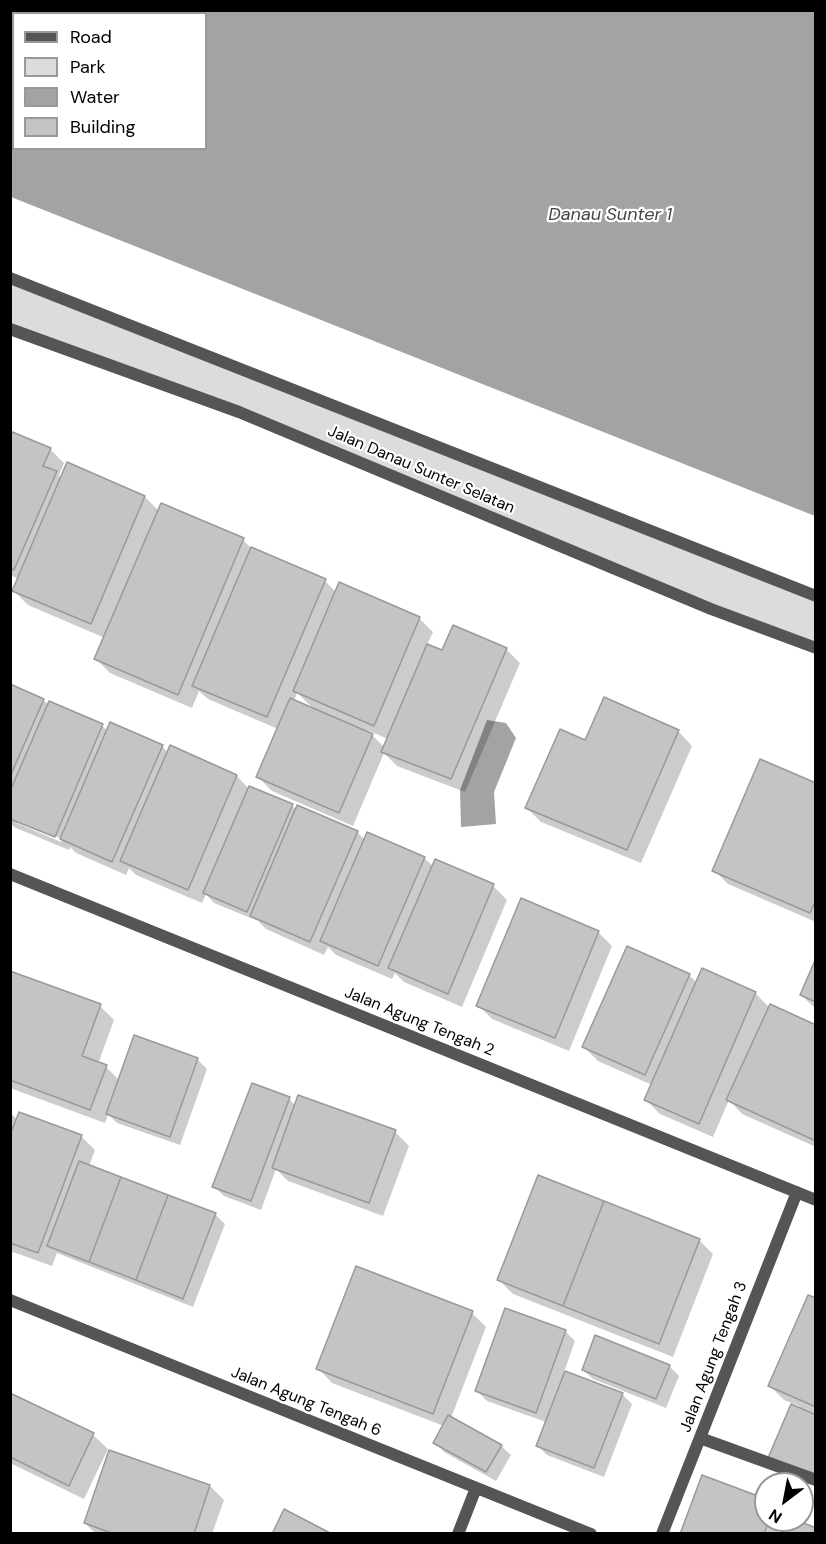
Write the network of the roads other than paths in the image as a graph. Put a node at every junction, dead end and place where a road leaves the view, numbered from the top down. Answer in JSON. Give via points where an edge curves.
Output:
{"nodes":[{"id":1,"x":10,"y":278,"type":"edge"},
{"id":2,"x":10,"y":329,"type":"edge"},
{"id":3,"x":816,"y":596,"type":"edge"},
{"id":4,"x":816,"y":648,"type":"edge"},
{"id":5,"x":10,"y":874,"type":"edge"},
{"id":6,"x":797,"y":1192,"type":"junction"},
{"id":7,"x":816,"y":1200,"type":"edge"},
{"id":8,"x":10,"y":1300,"type":"edge"},
{"id":9,"x":700,"y":1438,"type":"junction"},
{"id":10,"x":816,"y":1480,"type":"edge"},
{"id":11,"x":476,"y":1488,"type":"junction"},
{"id":12,"x":458,"y":1533,"type":"edge"},
{"id":13,"x":591,"y":1533,"type":"edge"},
{"id":14,"x":662,"y":1533,"type":"edge"}],
"edges":[{"from":1,"to":3,"type":"street","name":"Jalan Danau Sunter Selatan"},
{"from":2,"to":4,"type":"street","name":"Jalan Danau Sunter Selatan","via":[[239,412],[711,609]]},
{"from":5,"to":6,"type":"street","name":"Jalan Agung Tengah 2"},
{"from":6,"to":7,"type":"street","name":"Jalan Agung Tengah 2"},
{"from":6,"to":9,"type":"street","name":"Jalan Agung Tengah 3"},
{"from":8,"to":11,"type":"street","name":"Jalan Agung Tengah 6"},
{"from":9,"to":10,"type":"street"},
{"from":9,"to":14,"type":"street","name":"Jalan Agung Tengah 3"},
{"from":11,"to":12,"type":"street"},
{"from":11,"to":13,"type":"street","name":"Jalan Agung Tengah 6"}]}
